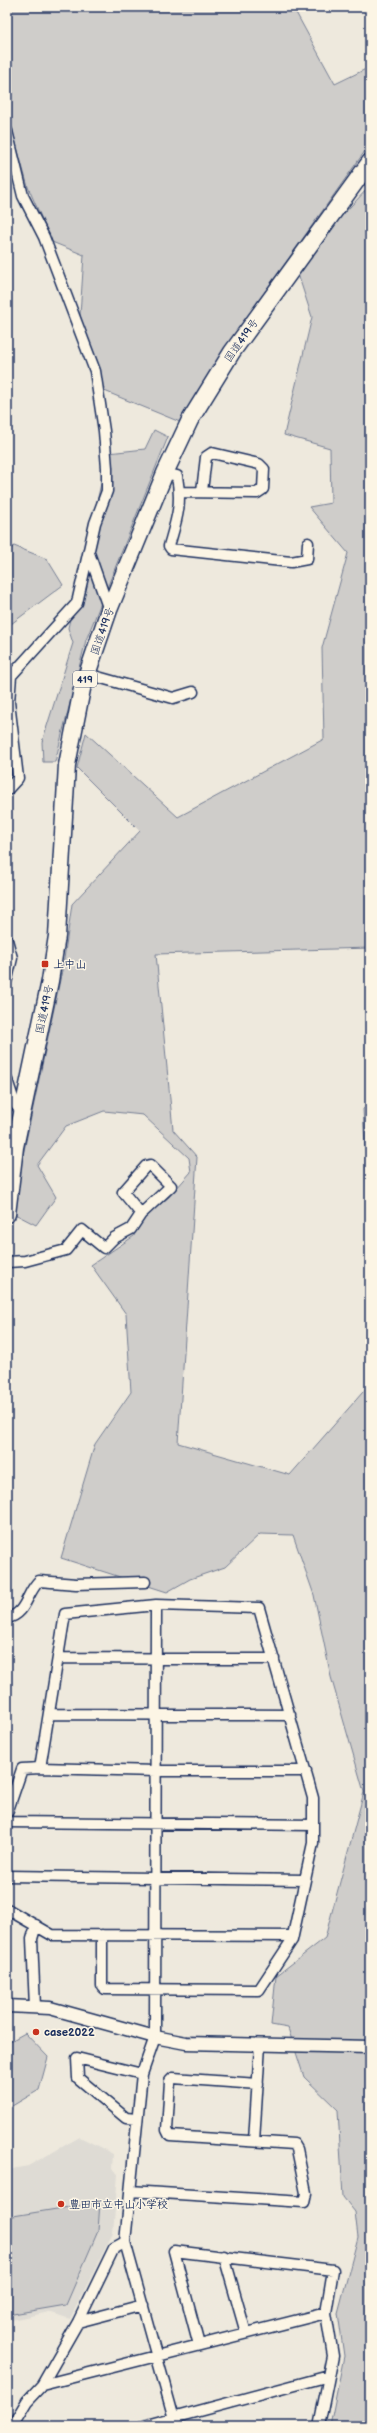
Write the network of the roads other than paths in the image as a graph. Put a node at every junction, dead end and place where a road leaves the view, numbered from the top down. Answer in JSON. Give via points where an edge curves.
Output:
{"nodes":[{"id":1,"x":7,"y":131,"type":"edge"},
{"id":2,"x":370,"y":162,"type":"edge"},
{"id":3,"x":165,"y":473,"type":"junction"},
{"id":4,"x":202,"y":491,"type":"junction"},
{"id":5,"x":180,"y":492,"type":"junction"},
{"id":6,"x":308,"y":543,"type":"dead end"},
{"id":7,"x":89,"y":553,"type":"junction"},
{"id":8,"x":109,"y":610,"type":"junction"},
{"id":9,"x":87,"y":674,"type":"junction"},
{"id":10,"x":193,"y":692,"type":"dead end"},
{"id":11,"x":7,"y":790,"type":"edge"},
{"id":12,"x":7,"y":940,"type":"edge"},
{"id":13,"x":7,"y":979,"type":"edge"},
{"id":14,"x":7,"y":1080,"type":"edge"},
{"id":15,"x":22,"y":1113,"type":"junction"},
{"id":16,"x":7,"y":1214,"type":"edge"},
{"id":17,"x":141,"y":1214,"type":"junction"},
{"id":18,"x":7,"y":1262,"type":"edge"},
{"id":19,"x":145,"y":1582,"type":"dead end"},
{"id":20,"x":156,"y":1605,"type":"junction"},
{"id":21,"x":7,"y":1618,"type":"edge"},
{"id":22,"x":58,"y":1658,"type":"junction"},
{"id":23,"x":156,"y":1659,"type":"junction"},
{"id":24,"x":274,"y":1659,"type":"junction"},
{"id":25,"x":49,"y":1714,"type":"junction"},
{"id":26,"x":290,"y":1715,"type":"junction"},
{"id":27,"x":156,"y":1716,"type":"junction"},
{"id":28,"x":40,"y":1768,"type":"junction"},
{"id":29,"x":156,"y":1771,"type":"junction"},
{"id":30,"x":306,"y":1771,"type":"junction"},
{"id":31,"x":7,"y":1812,"type":"edge"},
{"id":32,"x":7,"y":1822,"type":"edge"},
{"id":33,"x":155,"y":1824,"type":"junction"},
{"id":34,"x":313,"y":1825,"type":"junction"},
{"id":35,"x":7,"y":1876,"type":"edge"},
{"id":36,"x":155,"y":1880,"type":"junction"},
{"id":37,"x":305,"y":1880,"type":"junction"},
{"id":38,"x":7,"y":1909,"type":"edge"},
{"id":39,"x":36,"y":1926,"type":"junction"},
{"id":40,"x":155,"y":1934,"type":"junction"},
{"id":41,"x":102,"y":1935,"type":"junction"},
{"id":42,"x":293,"y":1936,"type":"junction"},
{"id":43,"x":156,"y":1990,"type":"junction"},
{"id":44,"x":7,"y":2006,"type":"edge"},
{"id":45,"x":34,"y":2007,"type":"junction"},
{"id":46,"x":155,"y":2037,"type":"junction"},
{"id":47,"x":260,"y":2045,"type":"junction"},
{"id":48,"x":370,"y":2047,"type":"edge"},
{"id":49,"x":142,"y":2074,"type":"junction"},
{"id":50,"x":258,"y":2084,"type":"junction"},
{"id":51,"x":136,"y":2119,"type":"junction"},
{"id":52,"x":254,"y":2141,"type":"junction"},
{"id":53,"x":130,"y":2191,"type":"junction"},
{"id":54,"x":125,"y":2242,"type":"junction"},
{"id":55,"x":224,"y":2256,"type":"junction"},
{"id":56,"x":143,"y":2306,"type":"junction"},
{"id":57,"x":326,"y":2313,"type":"junction"},
{"id":58,"x":78,"y":2322,"type":"junction"},
{"id":59,"x":246,"y":2334,"type":"junction"},
{"id":60,"x":199,"y":2345,"type":"junction"},
{"id":61,"x":157,"y":2356,"type":"junction"},
{"id":62,"x":329,"y":2376,"type":"junction"},
{"id":63,"x":42,"y":2385,"type":"junction"},
{"id":64,"x":175,"y":2422,"type":"edge"},
{"id":65,"x":12,"y":2426,"type":"edge"},
{"id":66,"x":143,"y":2426,"type":"edge"},
{"id":67,"x":319,"y":2426,"type":"edge"}],
"edges":[{"from":1,"to":7,"type":"street","via":[[23,196],[44,237],[95,371],[104,431],[106,491],[95,523]]},
{"from":2,"to":3,"type":"highway","name":"国道419号","number":"419","via":[[232,352],[190,420]]},
{"from":3,"to":5,"type":"street","via":[[177,476]]},
{"from":3,"to":8,"type":"highway","name":"国道419号","number":"419"},
{"from":4,"to":4,"type":"street","via":[[257,493],[263,489],[264,469],[259,464],[212,453],[206,457]]},
{"from":4,"to":5,"type":"street"},
{"from":5,"to":6,"type":"street","via":[[180,507],[169,546],[171,549],[291,562],[307,559]]},
{"from":7,"to":8,"type":"street"},
{"from":7,"to":11,"type":"street","via":[[77,603],[11,676],[9,702],[18,778]]},
{"from":8,"to":9,"type":"highway","name":"国道419号","number":"419"},
{"from":9,"to":10,"type":"street","via":[[173,698]]},
{"from":9,"to":15,"type":"highway","name":"国道419号","number":"419","via":[[67,764],[57,936]]},
{"from":12,"to":13,"type":"street","via":[[12,958]]},
{"from":14,"to":15,"type":"street","via":[[15,1104]]},
{"from":15,"to":16,"type":"highway","name":"国道419号","number":"419"},
{"from":17,"to":17,"type":"street","via":[[123,1192],[146,1166],[150,1165],[171,1186]]},
{"from":17,"to":18,"type":"street","via":[[131,1229],[114,1238],[104,1248],[82,1230],[66,1250],[25,1261]]},
{"from":19,"to":21,"type":"street","via":[[76,1584],[39,1581],[32,1588],[21,1612],[15,1617]]},
{"from":20,"to":22,"type":"street","via":[[65,1614]]},
{"from":20,"to":23,"type":"street"},
{"from":20,"to":24,"type":"street","via":[[259,1608]]},
{"from":22,"to":23,"type":"street"},
{"from":22,"to":25,"type":"street"},
{"from":23,"to":24,"type":"street"},
{"from":23,"to":27,"type":"street"},
{"from":24,"to":26,"type":"street"},
{"from":25,"to":27,"type":"street"},
{"from":25,"to":28,"type":"street"},
{"from":26,"to":27,"type":"street"},
{"from":26,"to":30,"type":"street"},
{"from":27,"to":29,"type":"street"},
{"from":28,"to":29,"type":"street"},
{"from":28,"to":31,"type":"street","via":[[22,1769]]},
{"from":29,"to":30,"type":"street"},
{"from":29,"to":33,"type":"street"},
{"from":30,"to":34,"type":"street","via":[[314,1798]]},
{"from":32,"to":33,"type":"street"},
{"from":33,"to":34,"type":"street"},
{"from":33,"to":36,"type":"street"},
{"from":34,"to":37,"type":"street","via":[[313,1843]]},
{"from":35,"to":36,"type":"street"},
{"from":36,"to":37,"type":"street"},
{"from":36,"to":40,"type":"street"},
{"from":37,"to":42,"type":"street"},
{"from":38,"to":39,"type":"street"},
{"from":39,"to":41,"type":"street","via":[[52,1935]]},
{"from":39,"to":45,"type":"street","via":[[32,1938]]},
{"from":40,"to":41,"type":"street"},
{"from":40,"to":42,"type":"street"},
{"from":40,"to":43,"type":"street"},
{"from":41,"to":43,"type":"street","via":[[102,1986],[105,1989]]},
{"from":42,"to":43,"type":"street","via":[[259,1990]]},
{"from":43,"to":46,"type":"street"},
{"from":44,"to":45,"type":"street"},
{"from":45,"to":46,"type":"street","via":[[50,2008]]},
{"from":46,"to":47,"type":"street","via":[[186,2043]]},
{"from":46,"to":49,"type":"street"},
{"from":47,"to":48,"type":"street"},
{"from":47,"to":50,"type":"street"},
{"from":49,"to":51,"type":"street"},
{"from":49,"to":51,"type":"street","via":[[77,2058],[78,2078],[126,2118]]},
{"from":50,"to":52,"type":"street"},
{"from":50,"to":52,"type":"street","via":[[173,2078],[170,2081],[167,2123],[170,2136]]},
{"from":51,"to":53,"type":"street"},
{"from":52,"to":53,"type":"street","via":[[294,2144],[306,2193],[304,2202]]},
{"from":53,"to":54,"type":"street"},
{"from":54,"to":56,"type":"street"},
{"from":54,"to":58,"type":"street","via":[[114,2248]]},
{"from":55,"to":57,"type":"street","via":[[333,2270]]},
{"from":55,"to":59,"type":"street"},
{"from":55,"to":60,"type":"street","via":[[174,2250]]},
{"from":56,"to":58,"type":"street"},
{"from":56,"to":61,"type":"street"},
{"from":57,"to":59,"type":"street"},
{"from":57,"to":62,"type":"street","via":[[333,2356]]},
{"from":58,"to":63,"type":"street"},
{"from":59,"to":60,"type":"street"},
{"from":60,"to":61,"type":"street"},
{"from":61,"to":63,"type":"street"},
{"from":61,"to":64,"type":"street"},
{"from":62,"to":64,"type":"street"},
{"from":62,"to":67,"type":"street"},
{"from":63,"to":65,"type":"street","via":[[27,2401]]},
{"from":64,"to":66,"type":"street"}]}
